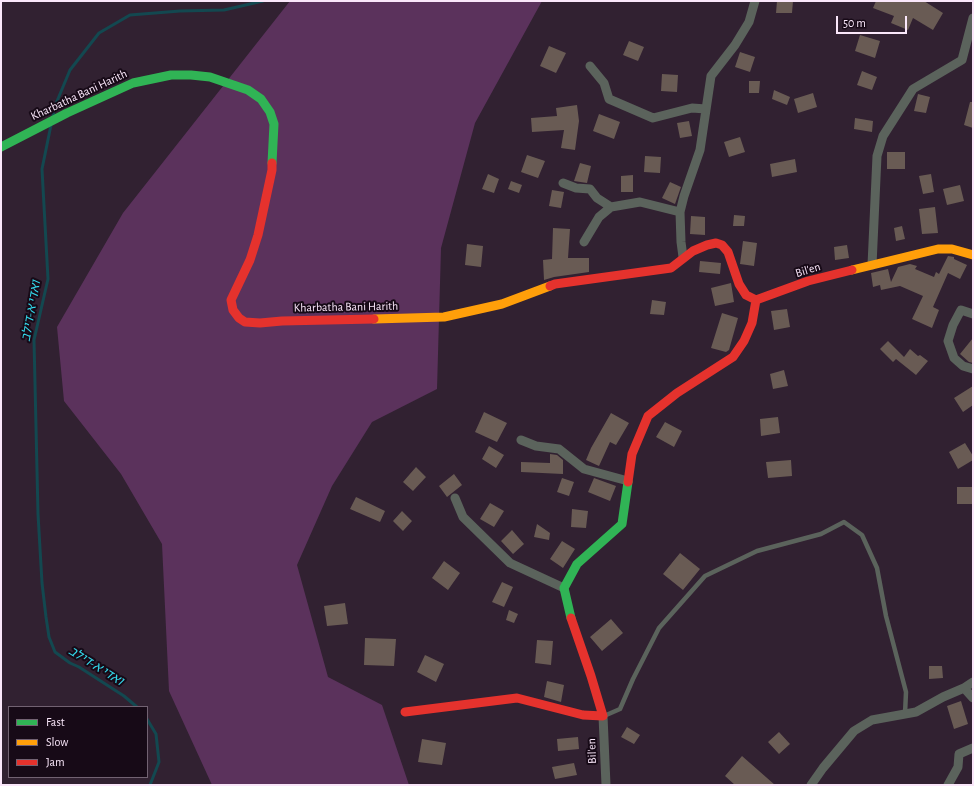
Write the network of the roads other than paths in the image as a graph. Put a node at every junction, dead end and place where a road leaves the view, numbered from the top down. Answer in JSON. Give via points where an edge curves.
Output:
{"nodes":[{"id":1,"x":756,"y":1,"type":"edge"},
{"id":2,"x":973,"y":18,"type":"edge"},
{"id":3,"x":590,"y":66,"type":"dead end"},
{"id":4,"x":706,"y":109,"type":"junction"},
{"id":5,"x":1,"y":147,"type":"edge"},
{"id":6,"x":563,"y":183,"type":"dead end"},
{"id":7,"x":611,"y":207,"type":"junction"},
{"id":8,"x":680,"y":212,"type":"junction"},
{"id":9,"x":584,"y":242,"type":"dead end"},
{"id":10,"x":973,"y":255,"type":"edge"},
{"id":11,"x":683,"y":257,"type":"junction"},
{"id":12,"x":872,"y":265,"type":"junction"},
{"id":13,"x":756,"y":300,"type":"junction"},
{"id":14,"x":973,"y":314,"type":"edge"},
{"id":15,"x":973,"y":369,"type":"edge"},
{"id":16,"x":521,"y":440,"type":"dead end"},
{"id":17,"x":628,"y":481,"type":"junction"},
{"id":18,"x":455,"y":498,"type":"dead end"},
{"id":19,"x":564,"y":588,"type":"junction"},
{"id":20,"x":973,"y":682,"type":"edge"},
{"id":21,"x":964,"y":688,"type":"junction"},
{"id":22,"x":973,"y":698,"type":"edge"},
{"id":23,"x":405,"y":712,"type":"dead end"},
{"id":24,"x":906,"y":714,"type":"junction"},
{"id":25,"x":603,"y":716,"type":"junction"},
{"id":26,"x":973,"y":748,"type":"edge"},
{"id":27,"x":606,"y":785,"type":"edge"},
{"id":28,"x":811,"y":785,"type":"edge"},
{"id":29,"x":948,"y":785,"type":"edge"}],
"edges":[{"from":1,"to":4,"type":"street","via":[[749,22],[711,76]]},
{"from":2,"to":12,"type":"street","via":[[962,60],[913,89],[883,136],[877,156]]},
{"from":3,"to":4,"type":"street","via":[[604,83],[609,99],[652,118],[692,108]]},
{"from":4,"to":8,"type":"street","via":[[700,150]]},
{"from":5,"to":11,"type":"street","name":"Kharbatha Bani Harith","via":[[67,113],[133,83],[152,78],[171,75],[210,77],[248,90],[261,100],[270,112],[274,124],[272,170],[258,235],[250,260],[231,300],[233,310],[245,322],[444,317],[502,304],[555,284],[671,268]]},
{"from":6,"to":7,"type":"street","via":[[576,188],[590,189],[597,198]]},
{"from":7,"to":8,"type":"street","via":[[640,202]]},
{"from":7,"to":9,"type":"street","via":[[599,217]]},
{"from":8,"to":11,"type":"street"},
{"from":10,"to":12,"type":"street","name":"Bil'en","via":[[938,248]]},
{"from":11,"to":13,"type":"street","via":[[707,245],[722,245],[728,252],[739,284],[746,295]]},
{"from":12,"to":13,"type":"street","name":"Bil'en","via":[[808,281]]},
{"from":13,"to":17,"type":"street","via":[[752,323],[733,357],[677,393],[648,416],[632,454]]},
{"from":14,"to":15,"type":"street","via":[[961,310],[948,340],[954,358],[963,366]]},
{"from":16,"to":17,"type":"street","via":[[536,446],[559,449],[584,469]]},
{"from":17,"to":19,"type":"street","via":[[622,524],[578,564]]},
{"from":18,"to":19,"type":"street","via":[[463,517],[510,563]]},
{"from":19,"to":25,"type":"street","via":[[573,627]]},
{"from":20,"to":21,"type":"street"},
{"from":21,"to":22,"type":"street"},
{"from":21,"to":24,"type":"street","via":[[916,712]]},
{"from":23,"to":25,"type":"street","via":[[517,698],[582,715]]},
{"from":24,"to":25,"type":"lane","via":[[906,692],[886,616],[877,568],[862,536],[844,522],[821,534],[757,551],[705,576],[659,628],[620,709]]},
{"from":24,"to":28,"type":"street","via":[[872,720],[854,731]]},
{"from":25,"to":27,"type":"street","name":"Bil'en"},
{"from":26,"to":29,"type":"street","via":[[959,754],[958,767]]}]}
